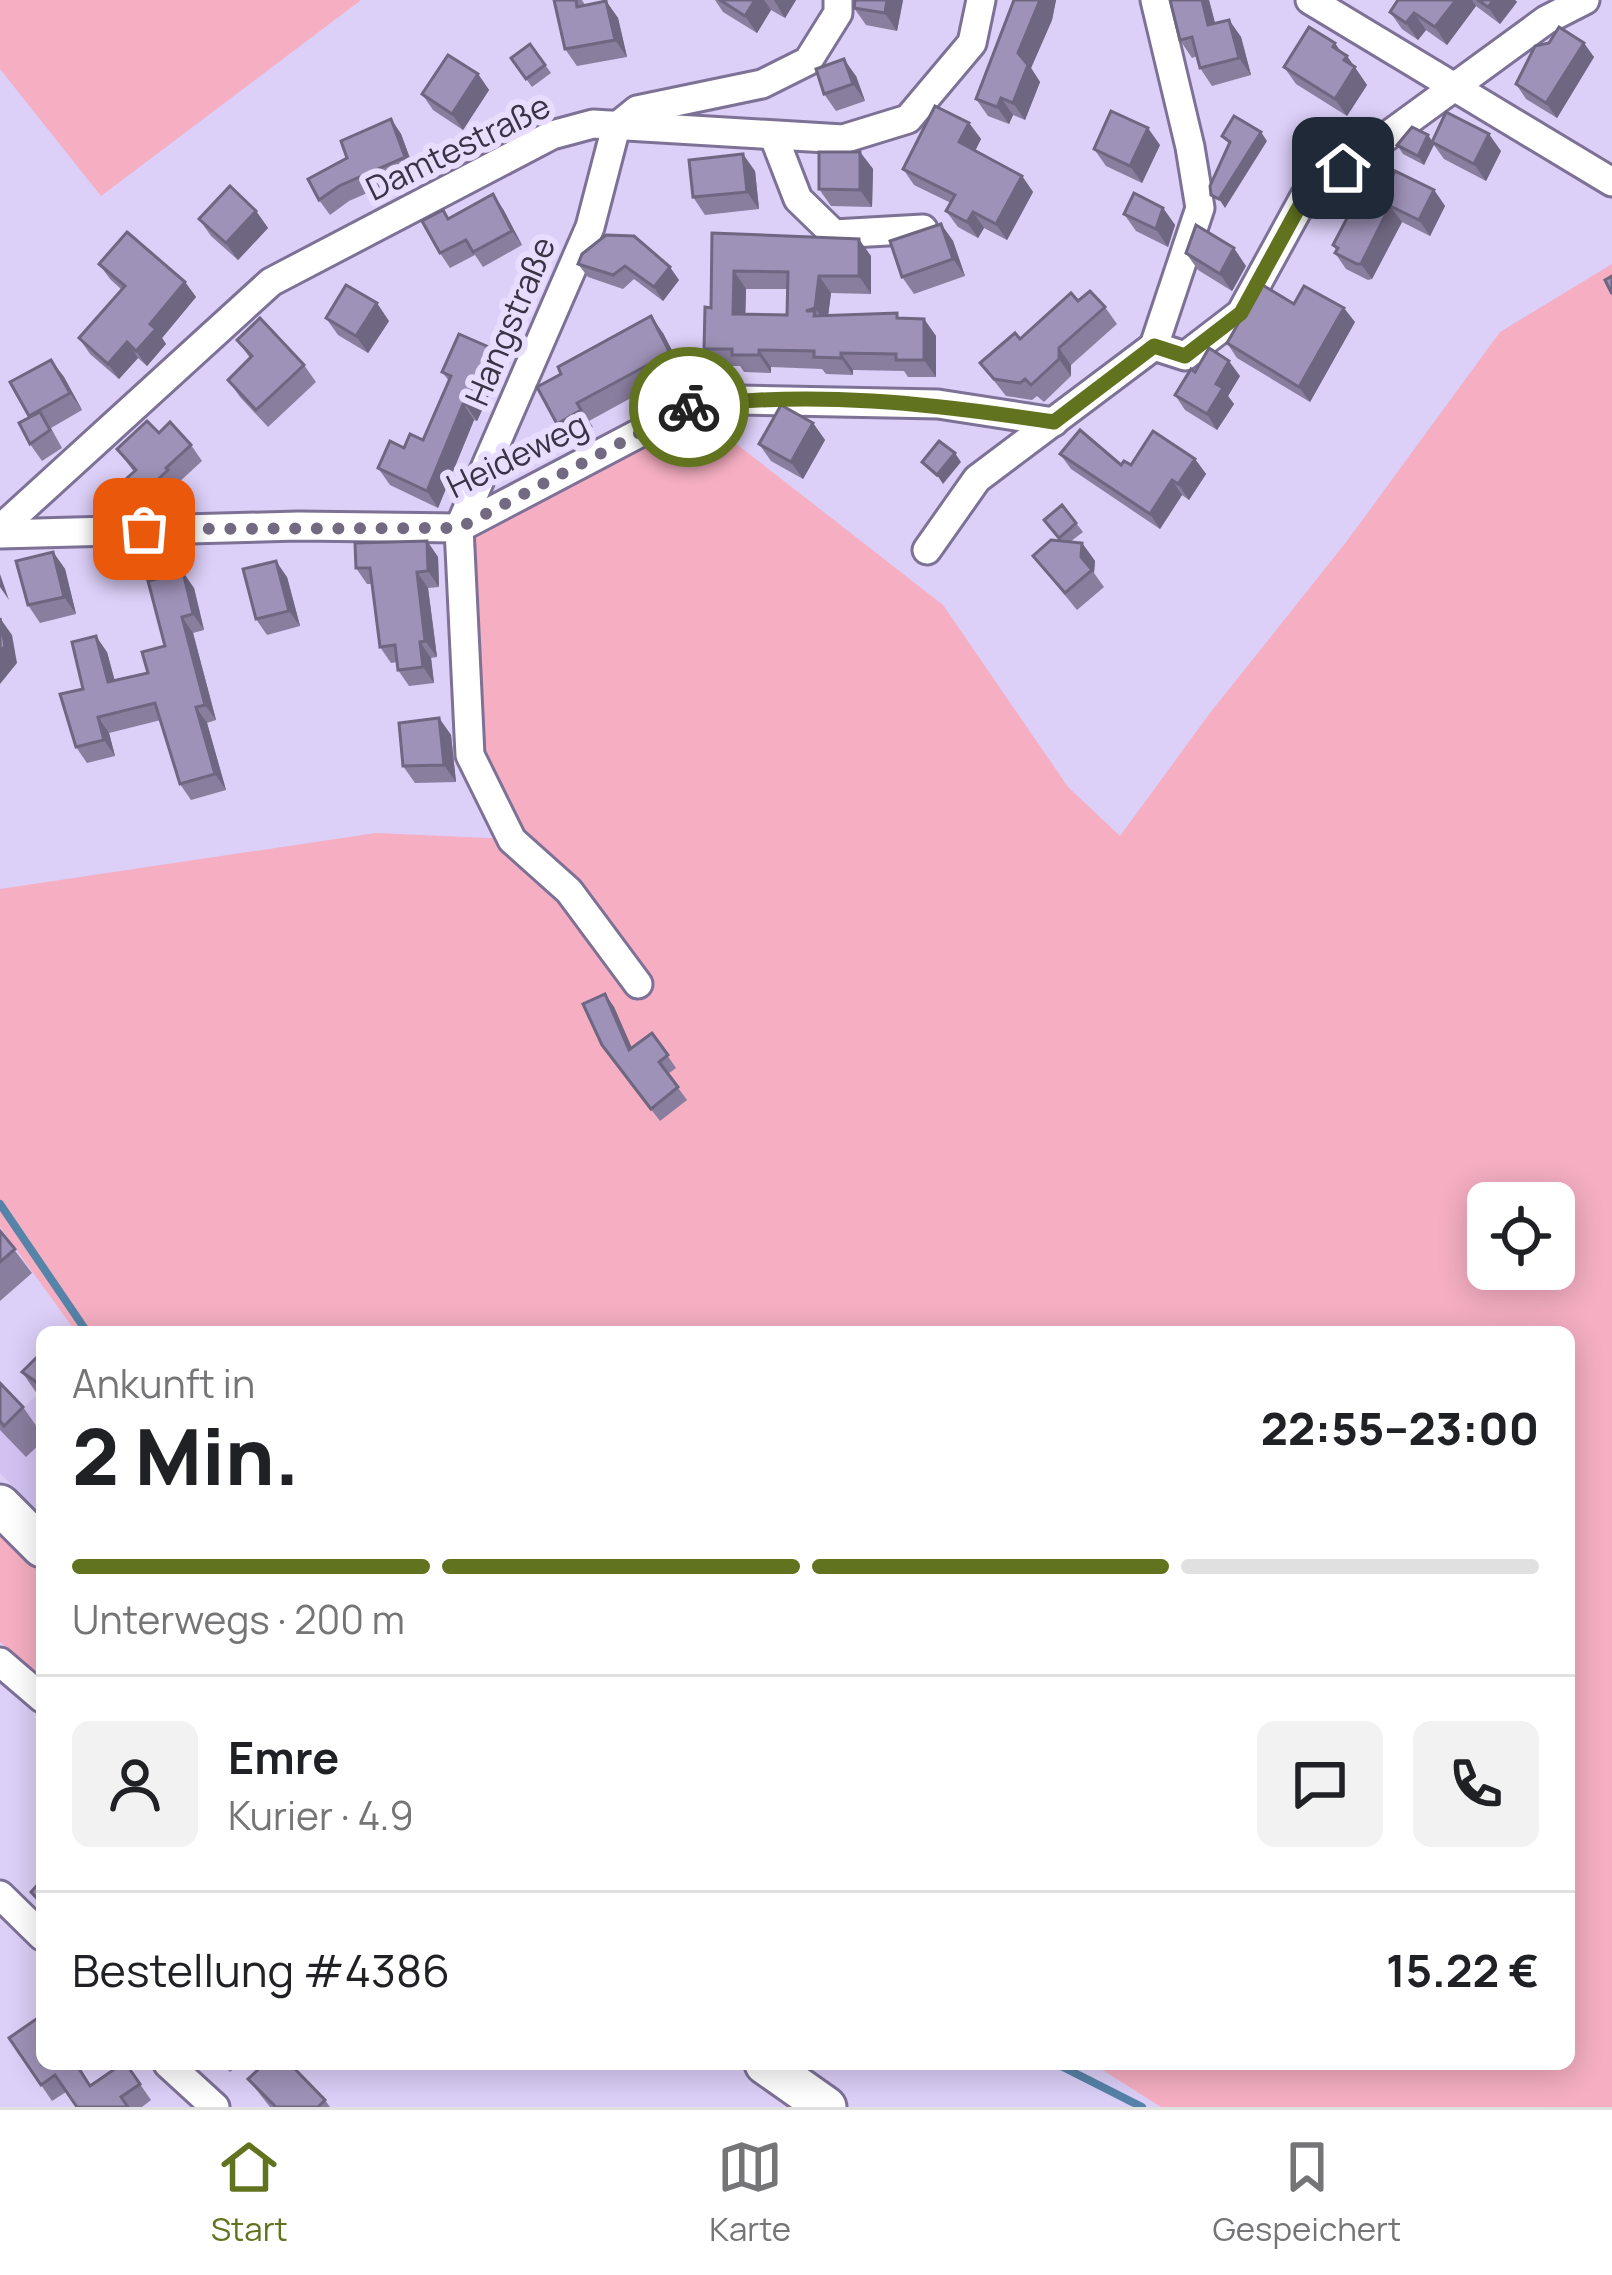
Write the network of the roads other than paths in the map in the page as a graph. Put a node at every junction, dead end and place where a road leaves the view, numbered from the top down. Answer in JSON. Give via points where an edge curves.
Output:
{"nodes":[{"id":1,"x":838,"y":0,"type":"edge"},
{"id":2,"x":981,"y":0,"type":"edge"},
{"id":3,"x":1155,"y":0,"type":"edge"},
{"id":4,"x":1310,"y":0,"type":"edge"},
{"id":5,"x":1585,"y":0,"type":"edge"},
{"id":6,"x":1456,"y":87,"type":"junction"},
{"id":7,"x":616,"y":127,"type":"junction"},
{"id":8,"x":774,"y":137,"type":"junction"},
{"id":9,"x":1612,"y":182,"type":"edge"},
{"id":10,"x":922,"y":229,"type":"edge"},
{"id":11,"x":1154,"y":346,"type":"junction"},
{"id":12,"x":1054,"y":422,"type":"junction"},
{"id":13,"x":459,"y":528,"type":"junction"},
{"id":14,"x":0,"y":531,"type":"edge"},
{"id":15,"x":927,"y":550,"type":"dead end"},
{"id":16,"x":638,"y":984,"type":"dead end"},
{"id":17,"x":0,"y":1505,"type":"edge"},
{"id":18,"x":36,"y":1540,"type":"edge"},
{"id":19,"x":0,"y":1662,"type":"edge"},
{"id":20,"x":36,"y":1693,"type":"edge"},
{"id":21,"x":0,"y":1895,"type":"edge"},
{"id":22,"x":36,"y":1930,"type":"edge"},
{"id":23,"x":175,"y":2070,"type":"edge"},
{"id":24,"x":774,"y":2070,"type":"edge"},
{"id":25,"x":215,"y":2107,"type":"edge"},
{"id":26,"x":826,"y":2107,"type":"edge"}],
"edges":[{"from":1,"to":7,"type":"street","via":[[808,61],[761,84],[637,110]]},
{"from":2,"to":8,"type":"street","name":"Damtestraße","via":[[972,43],[908,119],[843,139]]},
{"from":3,"to":11,"type":"street","via":[[1200,208]]},
{"from":4,"to":6,"type":"street"},
{"from":5,"to":6,"type":"street"},
{"from":6,"to":9,"type":"street"},
{"from":6,"to":11,"type":"street","via":[[1305,196],[1241,313],[1185,356]]},
{"from":7,"to":8,"type":"street","name":"Damtestraße"},
{"from":7,"to":13,"type":"street","name":"Hangstraße","via":[[590,227]]},
{"from":7,"to":14,"type":"street","name":"Damtestraße","via":[[552,135],[271,282]]},
{"from":8,"to":10,"type":"street","via":[[798,199],[834,234]]},
{"from":11,"to":12,"type":"street"},
{"from":12,"to":13,"type":"street","name":"Heideweg","via":[[938,404],[740,400],[689,407]]},
{"from":12,"to":15,"type":"street","via":[[976,479]]},
{"from":13,"to":14,"type":"street","name":"Heideweg"},
{"from":13,"to":16,"type":"street","name":"Hangstraße","via":[[470,755],[512,840],[568,891]]},
{"from":17,"to":18,"type":"main road"},
{"from":19,"to":20,"type":"street"},
{"from":21,"to":22,"type":"street"},
{"from":23,"to":25,"type":"street"},
{"from":24,"to":26,"type":"main road"}]}
